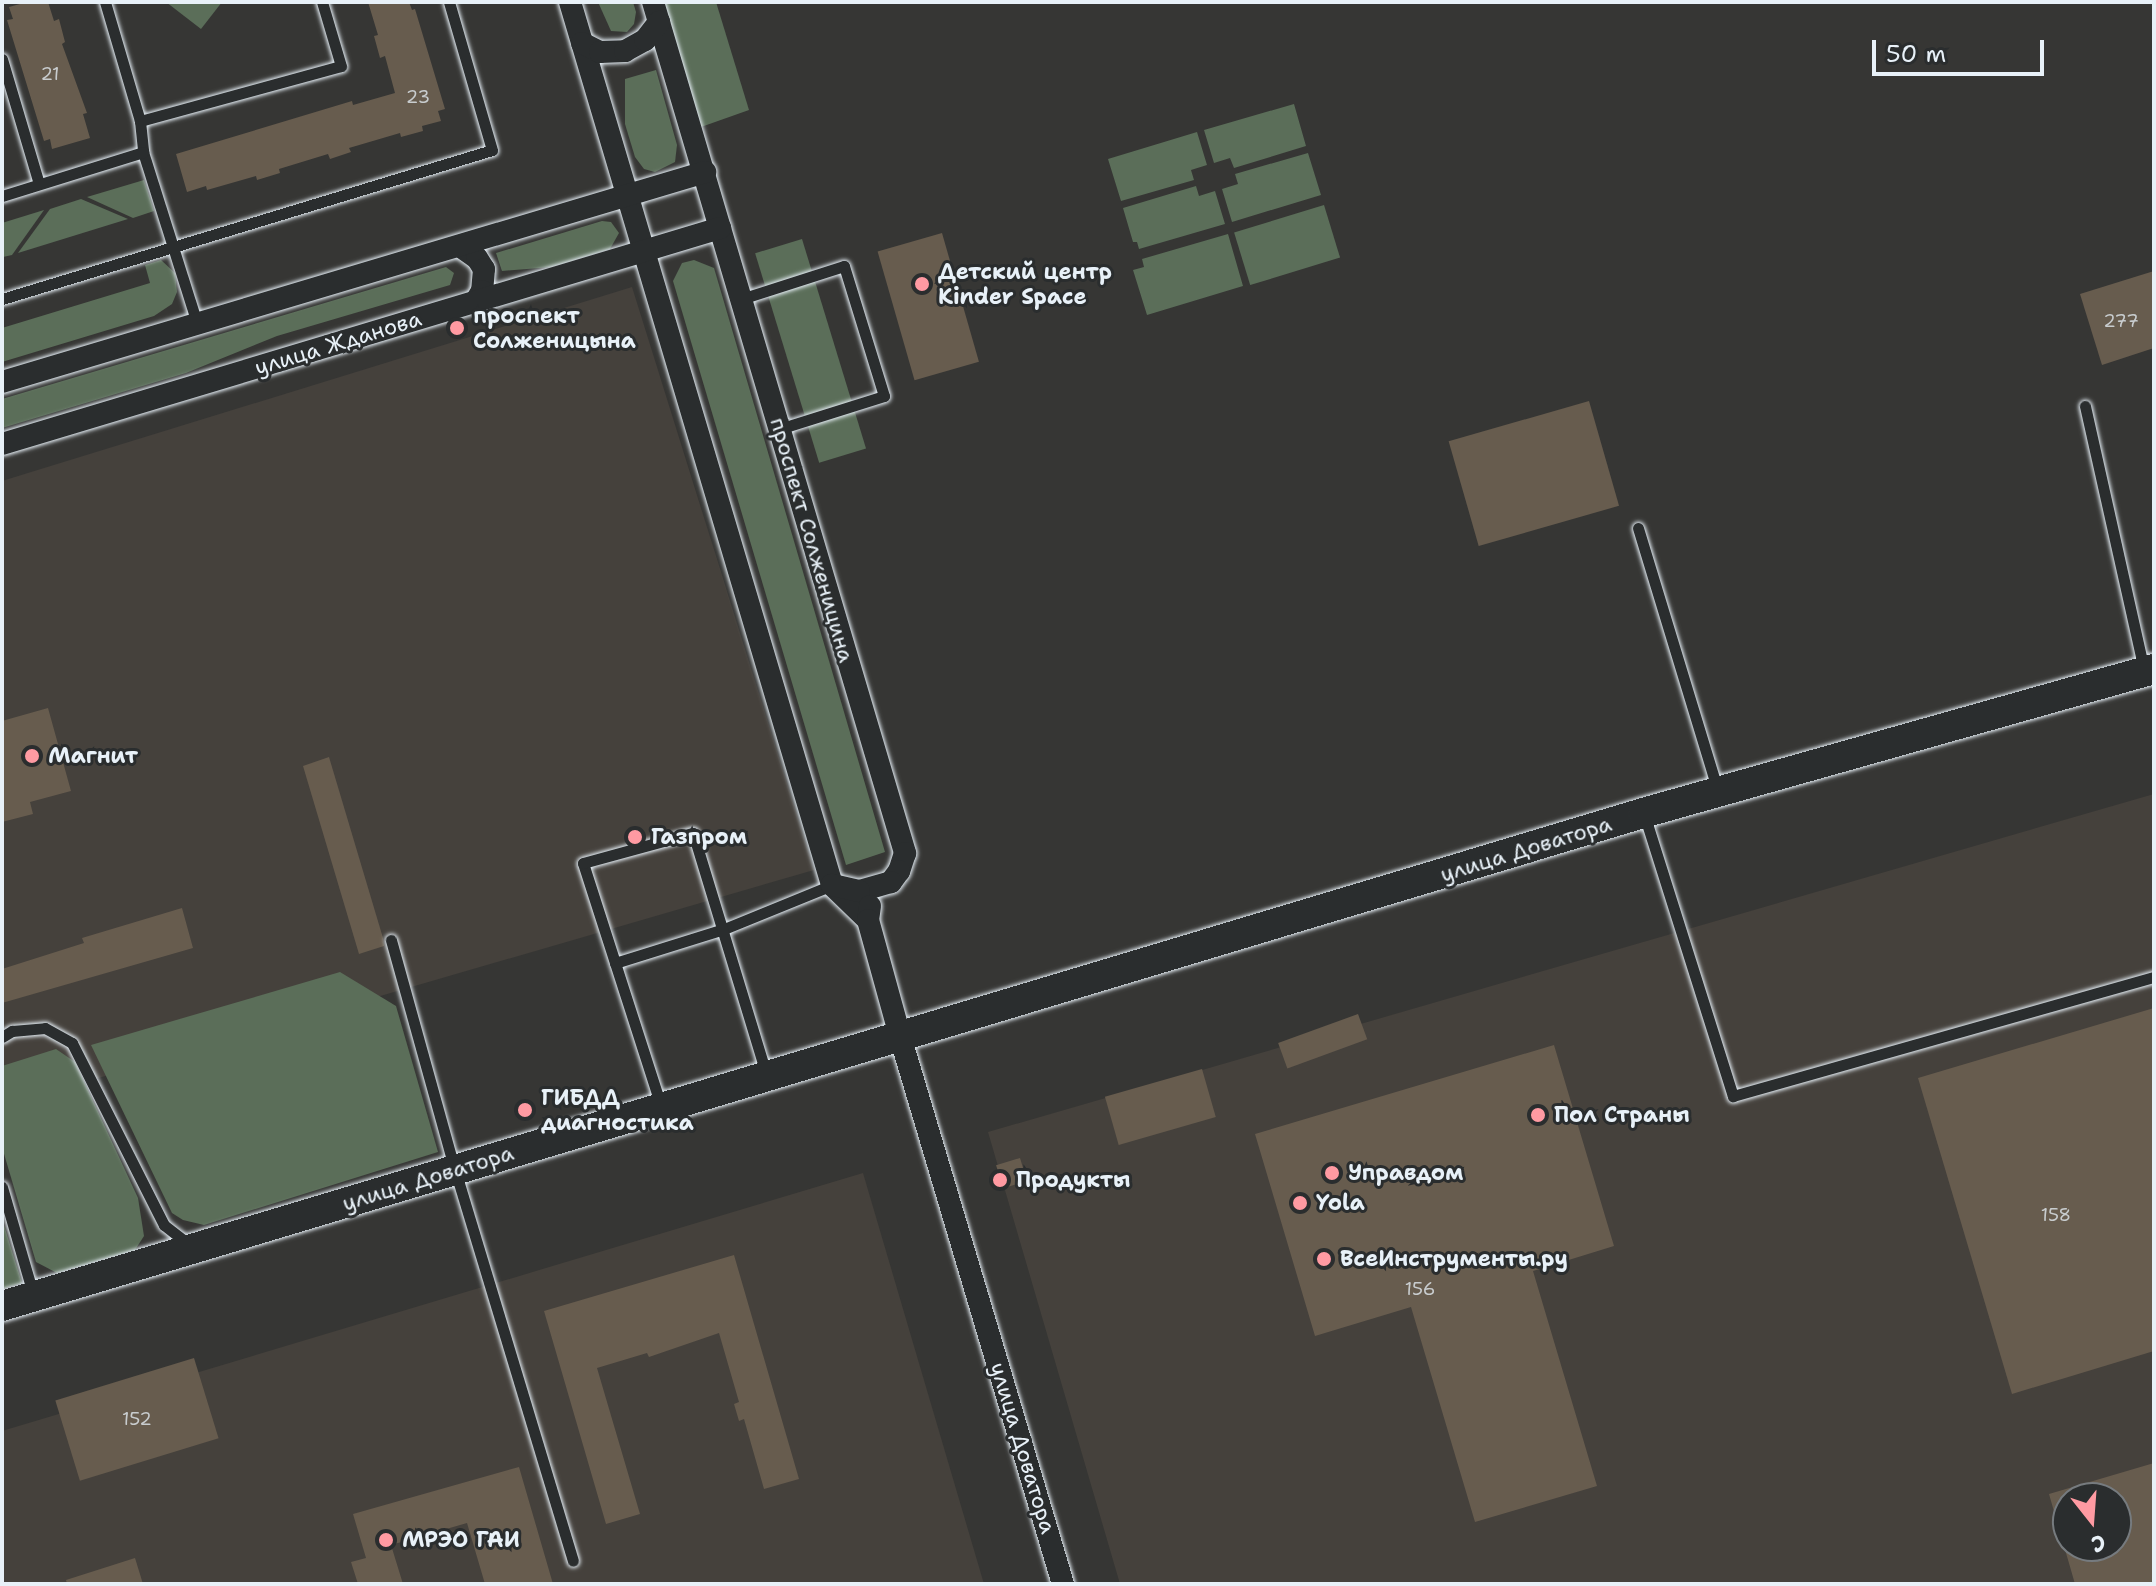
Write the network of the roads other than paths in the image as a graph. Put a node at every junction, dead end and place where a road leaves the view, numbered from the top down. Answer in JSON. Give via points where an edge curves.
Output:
{"nodes":[{"id":1,"x":105,"y":2,"type":"edge"},
{"id":2,"x":322,"y":2,"type":"edge"},
{"id":3,"x":449,"y":2,"type":"edge"},
{"id":4,"x":570,"y":2,"type":"edge"},
{"id":5,"x":656,"y":12,"type":"edge"},
{"id":6,"x":582,"y":43,"type":"junction"},
{"id":7,"x":2,"y":59,"type":"edge"},
{"id":8,"x":140,"y":121,"type":"junction"},
{"id":9,"x":143,"y":152,"type":"junction"},
{"id":10,"x":705,"y":172,"type":"junction"},
{"id":11,"x":39,"y":184,"type":"junction"},
{"id":12,"x":2,"y":196,"type":"edge"},
{"id":13,"x":626,"y":196,"type":"junction"},
{"id":14,"x":720,"y":228,"type":"junction"},
{"id":15,"x":461,"y":247,"type":"junction"},
{"id":16,"x":172,"y":248,"type":"junction"},
{"id":17,"x":643,"y":252,"type":"junction"},
{"id":18,"x":2,"y":299,"type":"edge"},
{"id":19,"x":741,"y":299,"type":"junction"},
{"id":20,"x":476,"y":301,"type":"junction"},
{"id":21,"x":197,"y":323,"type":"junction"},
{"id":22,"x":2,"y":382,"type":"edge"},
{"id":23,"x":2085,"y":406,"type":"dead end"},
{"id":24,"x":779,"y":429,"type":"junction"},
{"id":25,"x":2,"y":444,"type":"edge"},
{"id":26,"x":1638,"y":528,"type":"dead end"},
{"id":27,"x":2149,"y":670,"type":"edge"},
{"id":28,"x":1719,"y":792,"type":"junction"},
{"id":29,"x":1643,"y":813,"type":"junction"},
{"id":30,"x":891,"y":882,"type":"junction"},
{"id":31,"x":832,"y":885,"type":"junction"},
{"id":32,"x":868,"y":920,"type":"junction"},
{"id":33,"x":724,"y":929,"type":"junction"},
{"id":34,"x":391,"y":940,"type":"dead end"},
{"id":35,"x":615,"y":963,"type":"junction"},
{"id":36,"x":2154,"y":977,"type":"edge"},
{"id":37,"x":900,"y":1036,"type":"junction"},
{"id":38,"x":2,"y":1037,"type":"edge"},
{"id":39,"x":767,"y":1076,"type":"junction"},
{"id":40,"x":661,"y":1108,"type":"junction"},
{"id":41,"x":455,"y":1170,"type":"junction"},
{"id":42,"x":2,"y":1187,"type":"edge"},
{"id":43,"x":194,"y":1249,"type":"junction"},
{"id":44,"x":34,"y":1297,"type":"junction"},
{"id":45,"x":2,"y":1306,"type":"edge"},
{"id":46,"x":573,"y":1561,"type":"dead end"},
{"id":47,"x":1063,"y":1584,"type":"edge"}],
"edges":[{"from":1,"to":8,"type":"lane"},
{"from":2,"to":8,"type":"lane","via":[[341,66]]},
{"from":3,"to":16,"type":"lane","via":[[492,150]]},
{"from":4,"to":6,"type":"street"},
{"from":5,"to":6,"type":"street","via":[[645,40],[625,51],[600,52]]},
{"from":5,"to":10,"type":"street"},
{"from":6,"to":13,"type":"street"},
{"from":7,"to":11,"type":"lane"},
{"from":8,"to":9,"type":"lane"},
{"from":9,"to":11,"type":"lane"},
{"from":9,"to":16,"type":"lane"},
{"from":10,"to":13,"type":"street"},
{"from":10,"to":14,"type":"street"},
{"from":11,"to":12,"type":"lane"},
{"from":13,"to":15,"type":"street"},
{"from":13,"to":17,"type":"street"},
{"from":14,"to":17,"type":"street","name":"улица Жданова"},
{"from":14,"to":19,"type":"street","name":"проспект Солженицина"},
{"from":15,"to":20,"type":"street","via":[[484,269]]},
{"from":15,"to":21,"type":"street"},
{"from":16,"to":18,"type":"lane"},
{"from":16,"to":21,"type":"lane"},
{"from":17,"to":20,"type":"street","name":"улица Жданова"},
{"from":17,"to":31,"type":"street"},
{"from":19,"to":24,"type":"street","name":"проспект Солженицина"},
{"from":19,"to":24,"type":"lane","via":[[844,266],[884,396]]},
{"from":20,"to":25,"type":"street","name":"улица Жданова"},
{"from":21,"to":22,"type":"street"},
{"from":23,"to":27,"type":"lane"},
{"from":24,"to":30,"type":"street","name":"проспект Солженицина","via":[[905,853]]},
{"from":26,"to":28,"type":"lane"},
{"from":27,"to":28,"type":"street","name":"улица Доватора"},
{"from":28,"to":29,"type":"street","name":"улица Доватора"},
{"from":29,"to":36,"type":"lane","via":[[1733,1096]]},
{"from":29,"to":37,"type":"street","name":"улица Доватора"},
{"from":30,"to":31,"type":"street","via":[[859,891]]},
{"from":30,"to":32,"type":"street","via":[[870,906]]},
{"from":31,"to":32,"type":"street"},
{"from":31,"to":33,"type":"lane"},
{"from":32,"to":37,"type":"street"},
{"from":33,"to":35,"type":"lane"},
{"from":33,"to":35,"type":"lane","via":[[693,833],[583,863]]},
{"from":33,"to":39,"type":"lane"},
{"from":34,"to":41,"type":"lane"},
{"from":35,"to":40,"type":"lane"},
{"from":37,"to":39,"type":"street","name":"улица Доватора"},
{"from":37,"to":47,"type":"street","name":"улица Доватора"},
{"from":38,"to":43,"type":"lane","via":[[45,1028],[72,1043],[164,1225]]},
{"from":39,"to":40,"type":"street","name":"улица Доватора"},
{"from":40,"to":41,"type":"street","name":"улица Доватора"},
{"from":41,"to":43,"type":"street","name":"улица Доватора"},
{"from":41,"to":46,"type":"lane"},
{"from":42,"to":44,"type":"lane"},
{"from":43,"to":44,"type":"street","name":"улица Доватора"},
{"from":44,"to":45,"type":"street","name":"улица Доватора"}]}
